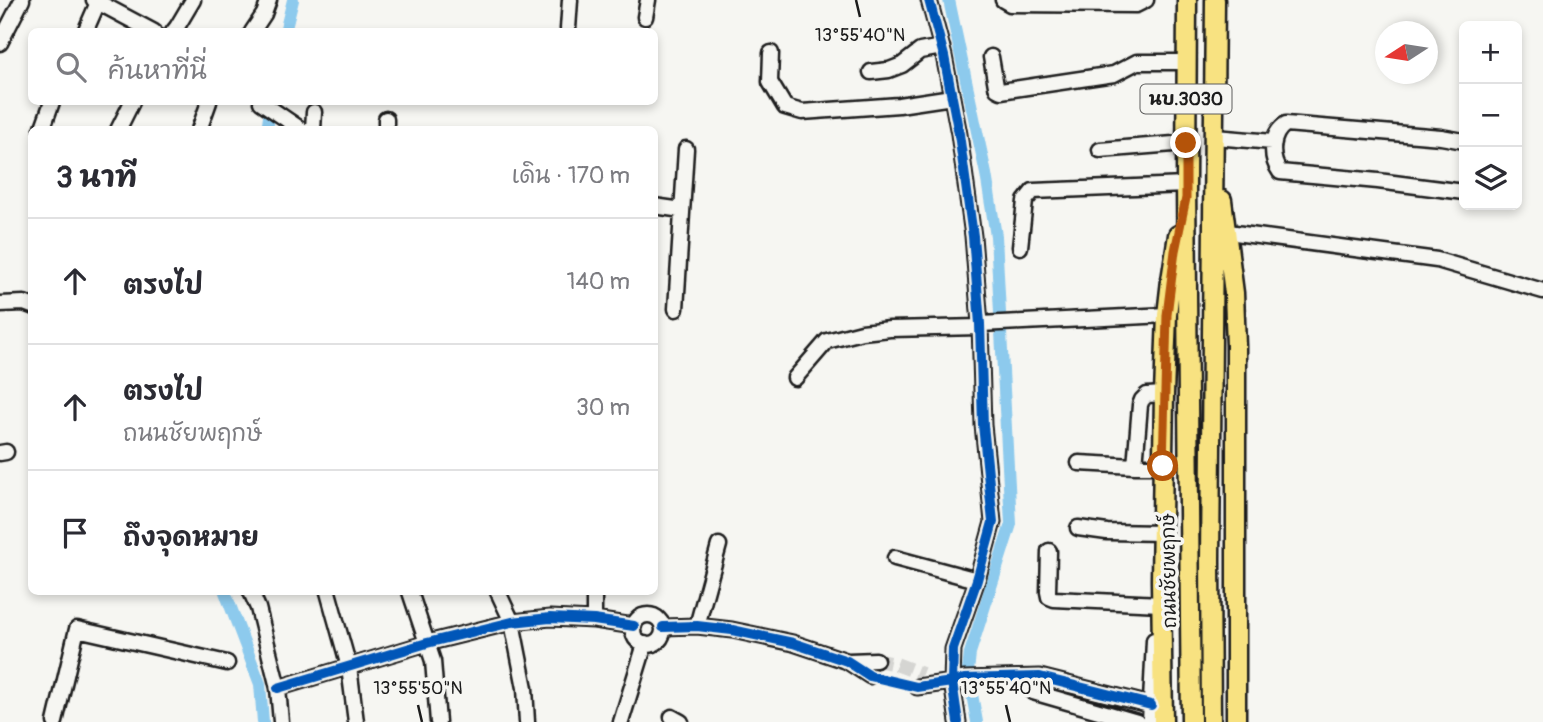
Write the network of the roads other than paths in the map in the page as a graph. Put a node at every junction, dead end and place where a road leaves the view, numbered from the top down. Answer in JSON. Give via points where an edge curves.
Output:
{"nodes":[{"id":1,"x":22,"y":0,"type":"edge"},
{"id":2,"x":193,"y":0,"type":"edge"},
{"id":3,"x":269,"y":0,"type":"edge"},
{"id":4,"x":570,"y":0,"type":"edge"},
{"id":5,"x":648,"y":0,"type":"edge"},
{"id":6,"x":929,"y":0,"type":"edge"},
{"id":7,"x":1003,"y":0,"type":"edge"},
{"id":8,"x":1146,"y":0,"type":"edge"},
{"id":9,"x":1187,"y":0,"type":"edge"},
{"id":10,"x":1215,"y":0,"type":"edge"},
{"id":11,"x":97,"y":1,"type":"edge"},
{"id":12,"x":645,"y":17,"type":"dead end"},
{"id":13,"x":87,"y":28,"type":"edge"},
{"id":14,"x":147,"y":28,"type":"edge"},
{"id":15,"x":176,"y":28,"type":"edge"},
{"id":16,"x":255,"y":28,"type":"edge"},
{"id":17,"x":568,"y":28,"type":"edge"},
{"id":18,"x":0,"y":43,"type":"edge"},
{"id":19,"x":942,"y":47,"type":"junction"},
{"id":20,"x":771,"y":53,"type":"dead end"},
{"id":21,"x":992,"y":57,"type":"dead end"},
{"id":22,"x":1186,"y":62,"type":"junction"},
{"id":23,"x":871,"y":72,"type":"dead end"},
{"id":24,"x":952,"y":97,"type":"junction"},
{"id":25,"x":51,"y":105,"type":"edge"},
{"id":26,"x":130,"y":105,"type":"edge"},
{"id":27,"x":208,"y":105,"type":"edge"},
{"id":28,"x":266,"y":105,"type":"edge"},
{"id":29,"x":314,"y":111,"type":"dead end"},
{"id":30,"x":43,"y":126,"type":"edge"},
{"id":31,"x":120,"y":126,"type":"edge"},
{"id":32,"x":200,"y":126,"type":"edge"},
{"id":33,"x":296,"y":126,"type":"edge"},
{"id":34,"x":313,"y":126,"type":"edge"},
{"id":35,"x":1459,"y":140,"type":"edge"},
{"id":36,"x":1272,"y":142,"type":"junction"},
{"id":37,"x":1186,"y":143,"type":"junction"},
{"id":38,"x":1215,"y":145,"type":"junction"},
{"id":39,"x":686,"y":149,"type":"dead end"},
{"id":40,"x":1100,"y":150,"type":"dead end"},
{"id":41,"x":1186,"y":191,"type":"junction"},
{"id":42,"x":1459,"y":191,"type":"edge"},
{"id":43,"x":658,"y":207,"type":"edge"},
{"id":44,"x":682,"y":210,"type":"junction"},
{"id":45,"x":1227,"y":232,"type":"junction"},
{"id":46,"x":1020,"y":247,"type":"dead end"},
{"id":47,"x":1543,"y":291,"type":"edge"},
{"id":48,"x":0,"y":304,"type":"edge"},
{"id":49,"x":28,"y":304,"type":"edge"},
{"id":50,"x":676,"y":309,"type":"dead end"},
{"id":51,"x":1167,"y":315,"type":"junction"},
{"id":52,"x":982,"y":325,"type":"junction"},
{"id":53,"x":795,"y":378,"type":"dead end"},
{"id":54,"x":1164,"y":394,"type":"junction"},
{"id":55,"x":1079,"y":463,"type":"dead end"},
{"id":56,"x":1135,"y":466,"type":"junction"},
{"id":57,"x":1163,"y":466,"type":"junction"},
{"id":58,"x":1078,"y":528,"type":"dead end"},
{"id":59,"x":1163,"y":533,"type":"junction"},
{"id":60,"x":719,"y":545,"type":"dead end"},
{"id":61,"x":1049,"y":551,"type":"dead end"},
{"id":62,"x":895,"y":558,"type":"dead end"},
{"id":63,"x":977,"y":580,"type":"junction"},
{"id":64,"x":252,"y":595,"type":"edge"},
{"id":65,"x":329,"y":595,"type":"edge"},
{"id":66,"x":411,"y":595,"type":"edge"},
{"id":67,"x":499,"y":595,"type":"edge"},
{"id":68,"x":594,"y":595,"type":"edge"},
{"id":69,"x":1159,"y":604,"type":"junction"},
{"id":70,"x":594,"y":620,"type":"junction"},
{"id":71,"x":512,"y":622,"type":"junction"},
{"id":72,"x":634,"y":626,"type":"junction"},
{"id":73,"x":697,"y":626,"type":"junction"},
{"id":74,"x":663,"y":627,"type":"junction"},
{"id":75,"x":428,"y":643,"type":"junction"},
{"id":76,"x":645,"y":644,"type":"junction"},
{"id":77,"x":876,"y":660,"type":"tunnel mouth"},
{"id":78,"x":846,"y":661,"type":"junction"},
{"id":79,"x":228,"y":663,"type":"dead end"},
{"id":80,"x":349,"y":667,"type":"junction"},
{"id":81,"x":870,"y":676,"type":"tunnel mouth"},
{"id":82,"x":1019,"y":678,"type":"junction"},
{"id":83,"x":920,"y":680,"type":"tunnel mouth"},
{"id":84,"x":952,"y":682,"type":"junction"},
{"id":85,"x":278,"y":688,"type":"junction"},
{"id":86,"x":1151,"y":705,"type":"junction"},
{"id":87,"x":55,"y":722,"type":"edge"},
{"id":88,"x":281,"y":722,"type":"edge"},
{"id":89,"x":356,"y":722,"type":"edge"},
{"id":90,"x":438,"y":722,"type":"edge"},
{"id":91,"x":527,"y":722,"type":"edge"},
{"id":92,"x":621,"y":722,"type":"edge"},
{"id":93,"x":958,"y":722,"type":"edge"},
{"id":94,"x":1137,"y":722,"type":"edge"},
{"id":95,"x":1150,"y":722,"type":"edge"},
{"id":96,"x":1163,"y":722,"type":"edge"},
{"id":97,"x":1191,"y":722,"type":"edge"},
{"id":98,"x":1211,"y":722,"type":"edge"},
{"id":99,"x":1236,"y":722,"type":"edge"}],
"edges":[{"from":1,"to":18,"type":"street"},
{"from":2,"to":15,"type":"street"},
{"from":3,"to":16,"type":"street"},
{"from":4,"to":17,"type":"street"},
{"from":5,"to":12,"type":"street"},
{"from":6,"to":19,"type":"street"},
{"from":7,"to":8,"type":"street","via":[[1010,4],[1136,5]]},
{"from":9,"to":22,"type":"main road","name":"ถนนชัยพฤกษ์","number":"นบ.3030"},
{"from":10,"to":38,"type":"main road","number":"นบ.3030"},
{"from":11,"to":13,"type":"street"},
{"from":11,"to":14,"type":"street"},
{"from":19,"to":23,"type":"street","via":[[920,51],[889,70]]},
{"from":19,"to":24,"type":"street"},
{"from":20,"to":24,"type":"street","via":[[771,82],[785,107],[802,112]]},
{"from":21,"to":22,"type":"street","via":[[996,86],[1001,91],[1114,74],[1137,62]]},
{"from":22,"to":37,"type":"main road","name":"ถนนชัยพฤกษ์","number":"นบ.3030"},
{"from":24,"to":52,"type":"street"},
{"from":25,"to":30,"type":"street"},
{"from":26,"to":31,"type":"street"},
{"from":27,"to":32,"type":"street"},
{"from":28,"to":33,"type":"street"},
{"from":29,"to":34,"type":"street"},
{"from":35,"to":36,"type":"street","via":[[1286,124]]},
{"from":36,"to":38,"type":"street"},
{"from":36,"to":42,"type":"street","via":[[1280,172]]},
{"from":37,"to":40,"type":"street"},
{"from":37,"to":41,"type":"main road","name":"ถนนชัยพฤกษ์","number":"นบ.3030"},
{"from":38,"to":45,"type":"main road"},
{"from":38,"to":98,"type":"main road","number":"นบ.3030"},
{"from":39,"to":44,"type":"street"},
{"from":41,"to":46,"type":"street","via":[[1033,191],[1025,201]]},
{"from":41,"to":51,"type":"main road"},
{"from":41,"to":97,"type":"main road","name":"ถนนชัยพฤกษ์","number":"นบ.3030"},
{"from":43,"to":44,"type":"street"},
{"from":44,"to":50,"type":"street"},
{"from":45,"to":47,"type":"street","via":[[1437,260]]},
{"from":45,"to":99,"type":"main road","via":[[1236,346]]},
{"from":48,"to":49,"type":"street"},
{"from":51,"to":52,"type":"street"},
{"from":51,"to":54,"type":"main road"},
{"from":52,"to":53,"type":"street","via":[[890,329],[827,341]]},
{"from":52,"to":63,"type":"street","via":[[982,425],[993,522]]},
{"from":54,"to":56,"type":"street","via":[[1147,395],[1140,405]]},
{"from":54,"to":57,"type":"main road"},
{"from":55,"to":56,"type":"street"},
{"from":56,"to":57,"type":"street"},
{"from":57,"to":59,"type":"main road"},
{"from":58,"to":59,"type":"street"},
{"from":59,"to":69,"type":"main road"},
{"from":60,"to":73,"type":"street"},
{"from":61,"to":69,"type":"street","via":[[1048,592],[1054,600]]},
{"from":62,"to":63,"type":"street"},
{"from":63,"to":84,"type":"street","via":[[953,649]]},
{"from":64,"to":85,"type":"street"},
{"from":65,"to":80,"type":"street"},
{"from":66,"to":75,"type":"street"},
{"from":67,"to":71,"type":"street"},
{"from":68,"to":70,"type":"street"},
{"from":69,"to":86,"type":"street"},
{"from":69,"to":96,"type":"main road"},
{"from":70,"to":71,"type":"street"},
{"from":70,"to":72,"type":"street"},
{"from":71,"to":75,"type":"street"},
{"from":71,"to":91,"type":"street"},
{"from":72,"to":74,"type":"street","via":[[649,615],[658,618]]},
{"from":72,"to":76,"type":"street","via":[[634,635]]},
{"from":73,"to":74,"type":"street"},
{"from":73,"to":78,"type":"street","via":[[793,643]]},
{"from":74,"to":76,"type":"street","via":[[658,640]]},
{"from":75,"to":80,"type":"street"},
{"from":75,"to":90,"type":"street"},
{"from":76,"to":92,"type":"street"},
{"from":77,"to":78,"type":"street"},
{"from":78,"to":81,"type":"street"},
{"from":79,"to":87,"type":"street","via":[[77,629]]},
{"from":80,"to":85,"type":"street"},
{"from":80,"to":89,"type":"street"},
{"from":82,"to":84,"type":"street"},
{"from":82,"to":86,"type":"street","via":[[1041,677]]},
{"from":82,"to":94,"type":"street","via":[[1033,692]]},
{"from":83,"to":84,"type":"street"},
{"from":84,"to":93,"type":"street"},
{"from":85,"to":88,"type":"street"},
{"from":86,"to":95,"type":"street"}]}
